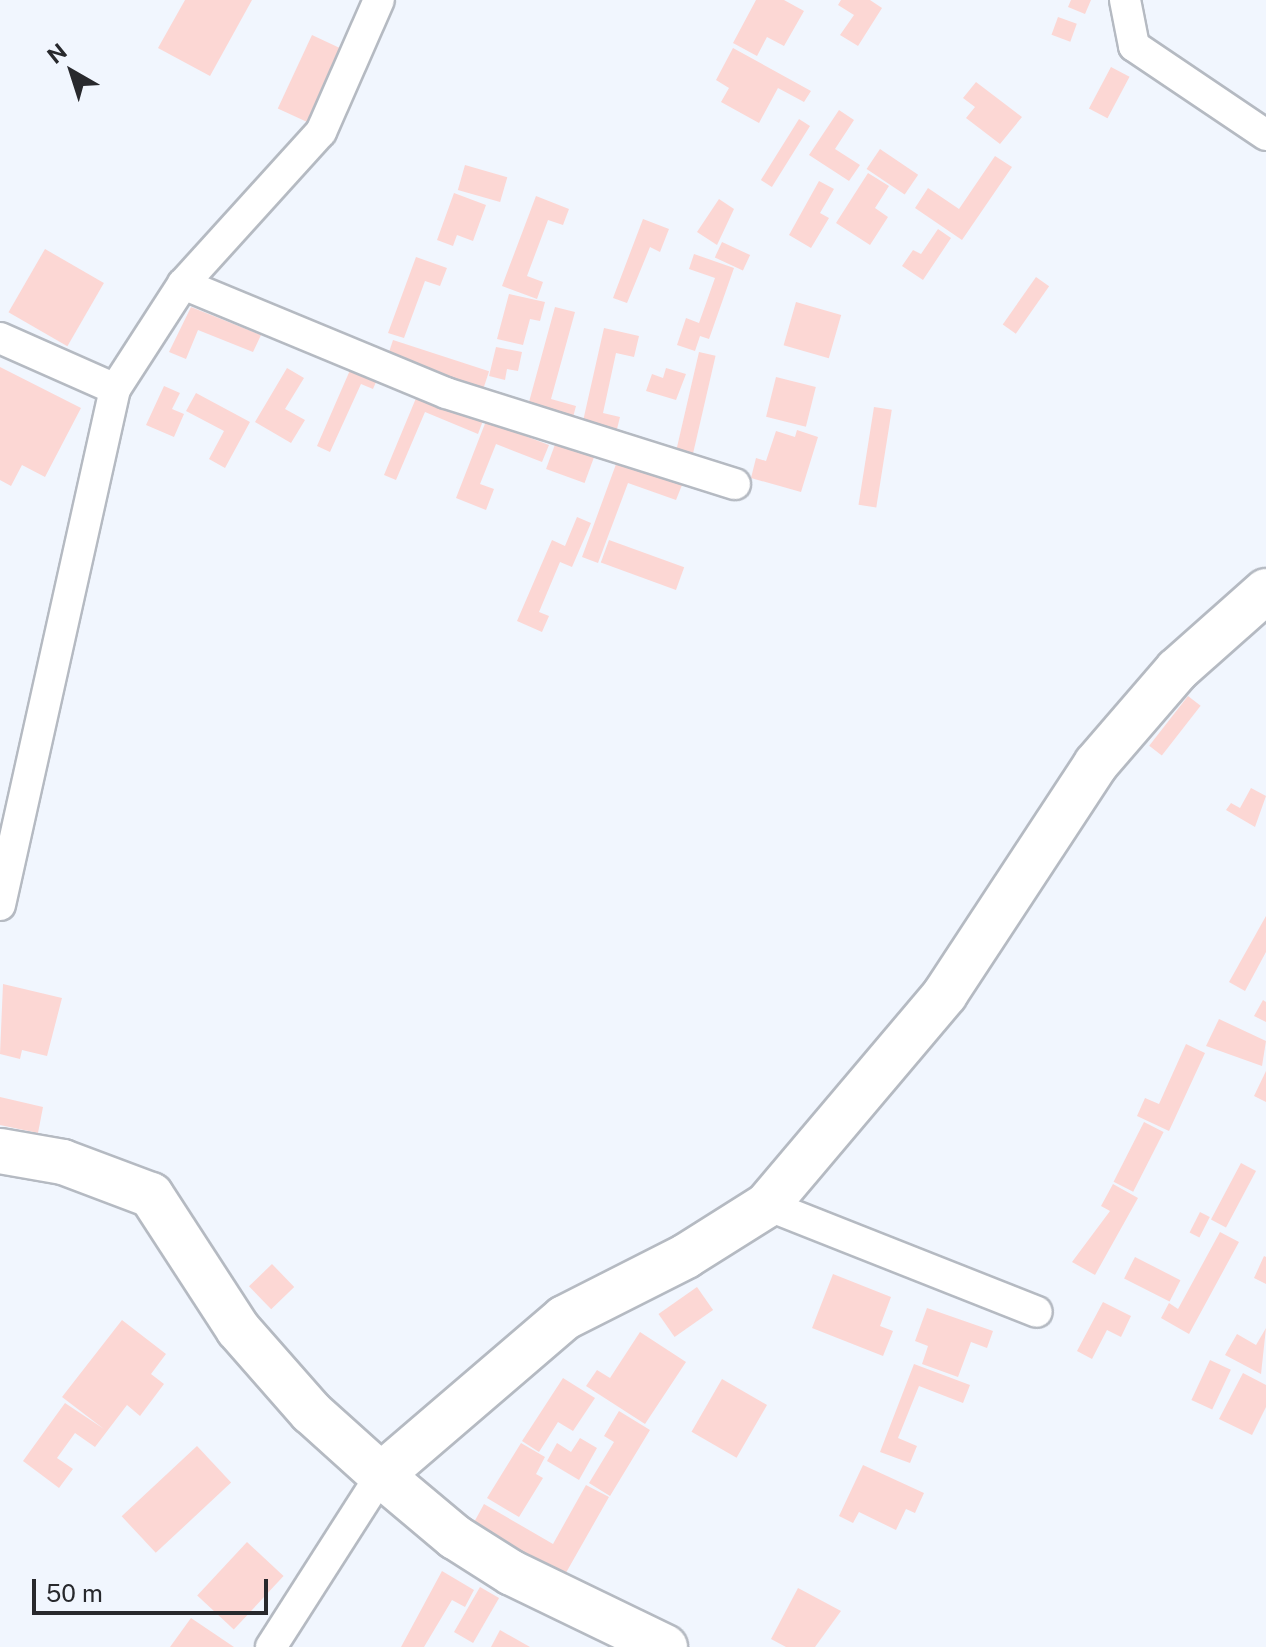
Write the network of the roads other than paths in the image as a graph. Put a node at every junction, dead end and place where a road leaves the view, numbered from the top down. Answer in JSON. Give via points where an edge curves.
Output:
{"nodes":[{"id":1,"x":379,"y":0,"type":"edge"},
{"id":2,"x":1125,"y":0,"type":"edge"},
{"id":3,"x":1266,"y":135,"type":"edge"},
{"id":4,"x":183,"y":284,"type":"junction"},
{"id":5,"x":0,"y":338,"type":"edge"},
{"id":6,"x":115,"y":389,"type":"junction"},
{"id":7,"x":735,"y":484,"type":"dead end"},
{"id":8,"x":1266,"y":591,"type":"edge"},
{"id":9,"x":0,"y":905,"type":"edge"},
{"id":10,"x":0,"y":1151,"type":"edge"},
{"id":11,"x":767,"y":1205,"type":"junction"},
{"id":12,"x":1037,"y":1312,"type":"dead end"},
{"id":13,"x":381,"y":1475,"type":"junction"},
{"id":14,"x":271,"y":1647,"type":"edge"},
{"id":15,"x":665,"y":1647,"type":"edge"}],
"edges":[{"from":1,"to":4,"type":"street","via":[[321,132]]},
{"from":2,"to":3,"type":"street","via":[[1134,46]]},
{"from":4,"to":6,"type":"street"},
{"from":4,"to":7,"type":"street","via":[[446,393]]},
{"from":5,"to":6,"type":"street"},
{"from":6,"to":9,"type":"street"},
{"from":8,"to":11,"type":"street","via":[[1177,670],[1096,764],[945,994]]},
{"from":10,"to":13,"type":"street","via":[[63,1162],[151,1195],[238,1329],[311,1412]]},
{"from":11,"to":12,"type":"street"},
{"from":11,"to":13,"type":"street","via":[[686,1256],[564,1318]]},
{"from":13,"to":14,"type":"street"},
{"from":13,"to":15,"type":"street","via":[[455,1537],[512,1573]]}]}
